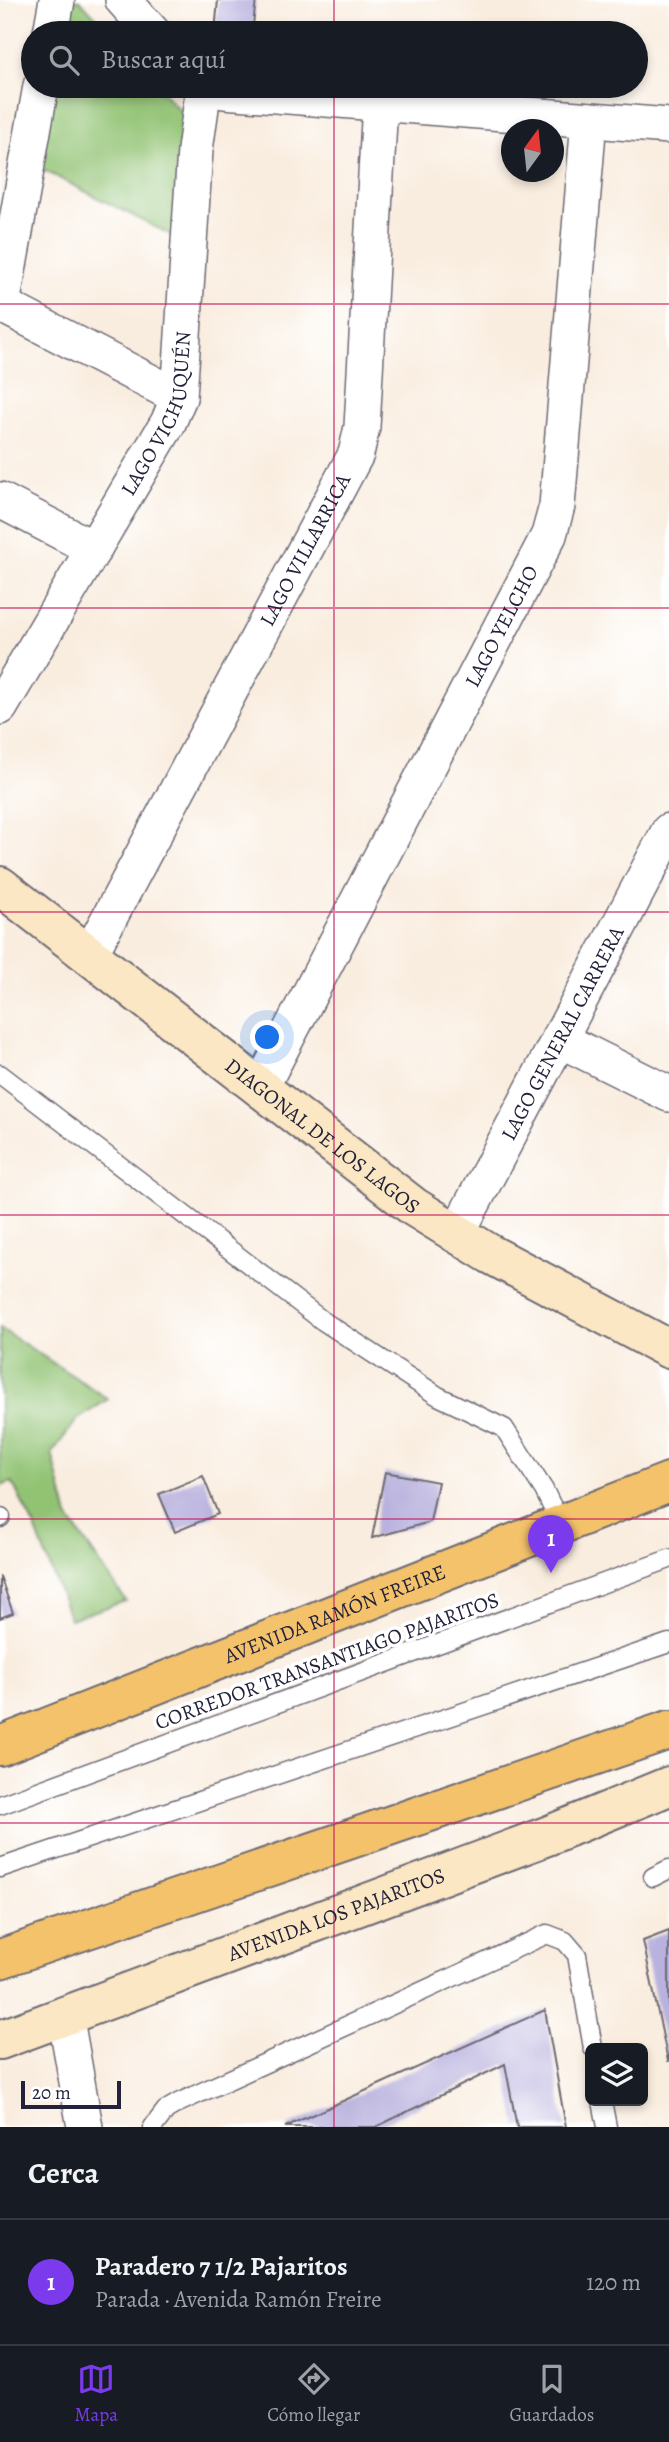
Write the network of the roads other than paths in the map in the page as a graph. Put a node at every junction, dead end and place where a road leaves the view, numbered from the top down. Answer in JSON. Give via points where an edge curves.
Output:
{"nodes":[{"id":1,"x":57,"y":0,"type":"edge"},
{"id":2,"x":123,"y":0,"type":"edge"},
{"id":3,"x":151,"y":20,"type":"edge"},
{"id":4,"x":53,"y":21,"type":"edge"},
{"id":5,"x":39,"y":98,"type":"edge"},
{"id":6,"x":202,"y":98,"type":"edge"},
{"id":7,"x":315,"y":98,"type":"edge"},
{"id":8,"x":380,"y":103,"type":"junction"},
{"id":9,"x":590,"y":120,"type":"junction"},
{"id":10,"x":669,"y":126,"type":"edge"},
{"id":11,"x":1,"y":305,"type":"edge"},
{"id":12,"x":179,"y":397,"type":"junction"},
{"id":13,"x":0,"y":500,"type":"edge"},
{"id":14,"x":94,"y":549,"type":"junction"},
{"id":15,"x":0,"y":707,"type":"edge"},
{"id":16,"x":666,"y":843,"type":"edge"},
{"id":17,"x":0,"y":886,"type":"edge"},
{"id":18,"x":89,"y":956,"type":"junction"},
{"id":19,"x":559,"y":1039,"type":"junction"},
{"id":20,"x":0,"y":1074,"type":"edge"},
{"id":21,"x":260,"y":1089,"type":"junction"},
{"id":22,"x":669,"y":1094,"type":"edge"},
{"id":23,"x":456,"y":1235,"type":"junction"},
{"id":24,"x":669,"y":1349,"type":"edge"},
{"id":25,"x":669,"y":1482,"type":"edge"},
{"id":26,"x":561,"y":1525,"type":"junction"},
{"id":27,"x":669,"y":1559,"type":"edge"},
{"id":28,"x":669,"y":1643,"type":"edge"},
{"id":29,"x":669,"y":1730,"type":"edge"},
{"id":30,"x":0,"y":1746,"type":"edge"},
{"id":31,"x":669,"y":1786,"type":"edge"},
{"id":32,"x":0,"y":1805,"type":"edge"},
{"id":33,"x":0,"y":1868,"type":"edge"},
{"id":34,"x":0,"y":1959,"type":"edge"},
{"id":35,"x":65,"y":2014,"type":"junction"},
{"id":36,"x":0,"y":2040,"type":"edge"},
{"id":37,"x":592,"y":2043,"type":"edge"},
{"id":38,"x":604,"y":2106,"type":"edge"},
{"id":39,"x":85,"y":2127,"type":"edge"},
{"id":40,"x":153,"y":2127,"type":"edge"},
{"id":41,"x":607,"y":2127,"type":"edge"}],
"edges":[{"from":1,"to":4,"type":"street"},
{"from":2,"to":3,"type":"street"},
{"from":5,"to":11,"type":"street"},
{"from":6,"to":12,"type":"street","name":"LAGO VICHUQUÉN"},
{"from":7,"to":8,"type":"street"},
{"from":8,"to":9,"type":"street"},
{"from":8,"to":18,"type":"street","name":"LAGO VILLARRICA","via":[[362,427],[356,454]]},
{"from":9,"to":10,"type":"street"},
{"from":9,"to":21,"type":"street","name":"LAGO YELCHO","via":[[557,506],[549,535]]},
{"from":11,"to":12,"type":"street"},
{"from":12,"to":14,"type":"street","name":"LAGO VICHUQUÉN"},
{"from":13,"to":14,"type":"street"},
{"from":14,"to":15,"type":"street","name":"LAGO VICHUQUÉN"},
{"from":16,"to":19,"type":"street","name":"LAGO GENERAL CARRERA"},
{"from":17,"to":18,"type":"main road","name":"DIAGONAL DE LOS LAGOS"},
{"from":18,"to":21,"type":"main road","name":"DIAGONAL DE LOS LAGOS"},
{"from":19,"to":22,"type":"street"},
{"from":19,"to":23,"type":"street","name":"LAGO GENERAL CARRERA"},
{"from":20,"to":26,"type":"lane","via":[[323,1321],[438,1396],[504,1428]]},
{"from":21,"to":23,"type":"main road","name":"DIAGONAL DE LOS LAGOS"},
{"from":23,"to":24,"type":"main road","name":"DIAGONAL DE LOS LAGOS"},
{"from":25,"to":26,"type":"main road","name":"AVENIDA RAMÓN FREIRE"},
{"from":26,"to":30,"type":"main road","name":"AVENIDA RAMÓN FREIRE"},
{"from":27,"to":32,"type":"lane","name":"CORREDOR TRANSANTIAGO PAJARITOS"},
{"from":28,"to":33,"type":"lane"},
{"from":29,"to":34,"type":"main road"},
{"from":31,"to":35,"type":"main road","name":"AVENIDA LOS PAJARITOS","via":[[547,1836]]},
{"from":35,"to":36,"type":"main road","name":"AVENIDA LOS PAJARITOS"},
{"from":35,"to":39,"type":"street"},
{"from":37,"to":40,"type":"lane","via":[[577,1955],[565,1941],[547,1934],[178,2103]]},
{"from":38,"to":41,"type":"lane"}]}
